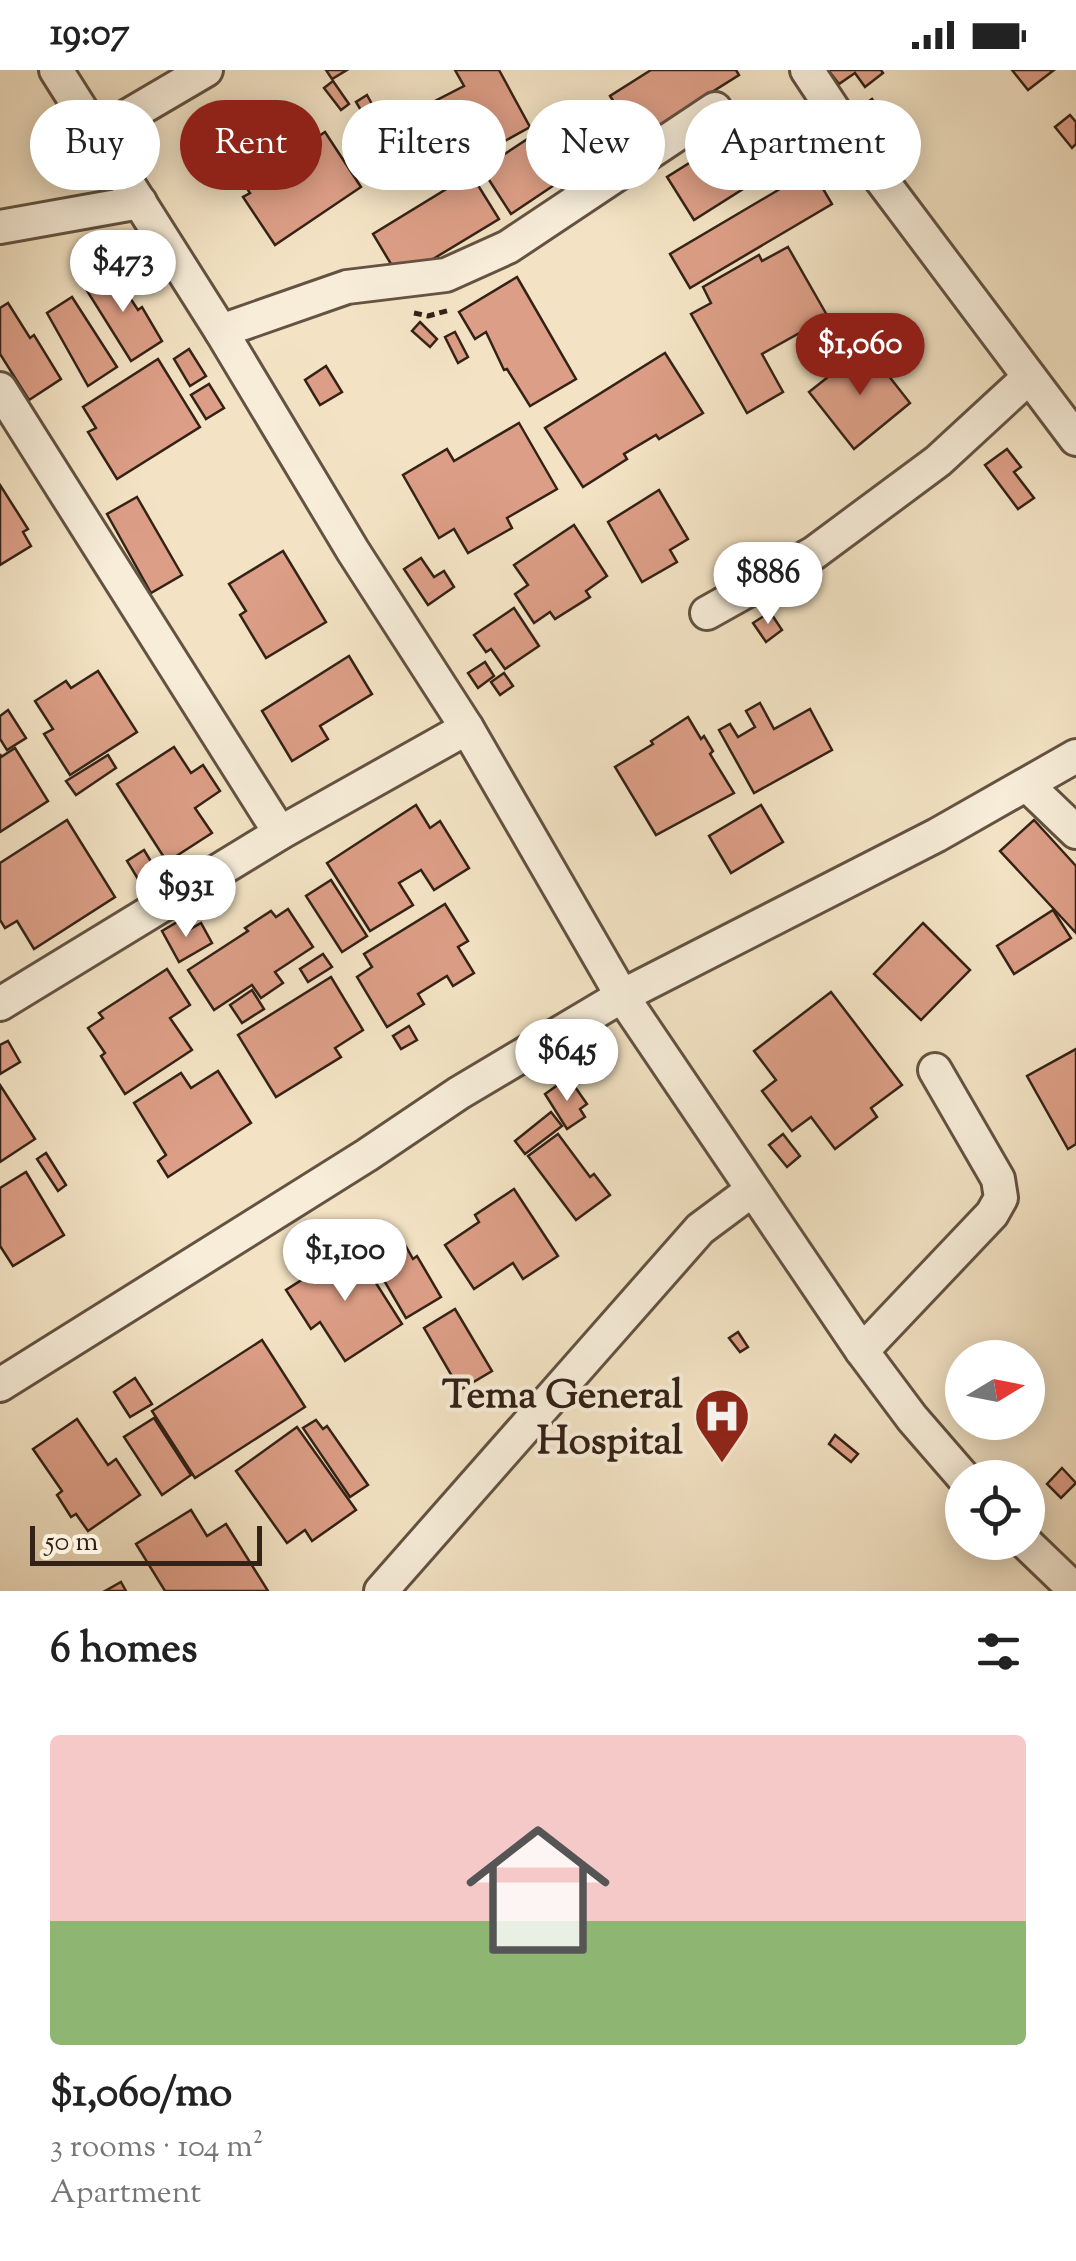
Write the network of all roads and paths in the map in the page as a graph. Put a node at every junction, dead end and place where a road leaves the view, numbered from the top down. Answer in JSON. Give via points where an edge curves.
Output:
{"nodes":[{"id":1,"x":56,"y":70,"type":"edge"},
{"id":2,"x":206,"y":70,"type":"edge"},
{"id":3,"x":807,"y":70,"type":"edge"},
{"id":4,"x":75,"y":100,"type":"edge"},
{"id":5,"x":155,"y":100,"type":"edge"},
{"id":6,"x":685,"y":129,"type":"edge"},
{"id":7,"x":132,"y":190,"type":"edge"},
{"id":8,"x":140,"y":202,"type":"junction"},
{"id":9,"x":0,"y":227,"type":"edge"},
{"id":10,"x":221,"y":331,"type":"junction"},
{"id":11,"x":1029,"y":377,"type":"junction"},
{"id":12,"x":0,"y":389,"type":"edge"},
{"id":13,"x":1076,"y":439,"type":"edge"},
{"id":14,"x":707,"y":613,"type":"dead end"},
{"id":15,"x":467,"y":728,"type":"junction"},
{"id":16,"x":1076,"y":756,"type":"edge"},
{"id":17,"x":1027,"y":785,"type":"junction"},
{"id":18,"x":1076,"y":832,"type":"edge"},
{"id":19,"x":280,"y":833,"type":"junction"},
{"id":20,"x":3,"y":995,"type":"edge"},
{"id":21,"x":622,"y":996,"type":"junction"},
{"id":22,"x":935,"y":1070,"type":"dead end"},
{"id":23,"x":752,"y":1190,"type":"junction"},
{"id":24,"x":862,"y":1351,"type":"junction"},
{"id":25,"x":0,"y":1385,"type":"edge"},
{"id":26,"x":950,"y":1460,"type":"edge"},
{"id":27,"x":1044,"y":1560,"type":"edge"},
{"id":28,"x":381,"y":1591,"type":"edge"},
{"id":29,"x":1076,"y":1591,"type":"edge"}],
"edges":[{"from":1,"to":4,"type":"street"},
{"from":2,"to":5,"type":"street"},
{"from":3,"to":11,"type":"street"},
{"from":6,"to":10,"type":"street","via":[[508,247],[446,275],[348,288]]},
{"from":7,"to":8,"type":"street"},
{"from":8,"to":9,"type":"street"},
{"from":8,"to":10,"type":"street"},
{"from":10,"to":15,"type":"street"},
{"from":11,"to":13,"type":"street"},
{"from":11,"to":14,"type":"street","via":[[938,462],[814,553]]},
{"from":12,"to":19,"type":"street"},
{"from":15,"to":19,"type":"street"},
{"from":15,"to":21,"type":"street"},
{"from":16,"to":17,"type":"street"},
{"from":17,"to":18,"type":"street"},
{"from":17,"to":21,"type":"street"},
{"from":19,"to":20,"type":"street"},
{"from":21,"to":23,"type":"street"},
{"from":21,"to":25,"type":"street"},
{"from":22,"to":24,"type":"street","via":[[998,1178],[1001,1198]]},
{"from":23,"to":24,"type":"street"},
{"from":23,"to":28,"type":"street","via":[[687,1243]]},
{"from":24,"to":26,"type":"street"},
{"from":27,"to":29,"type":"street"}]}
